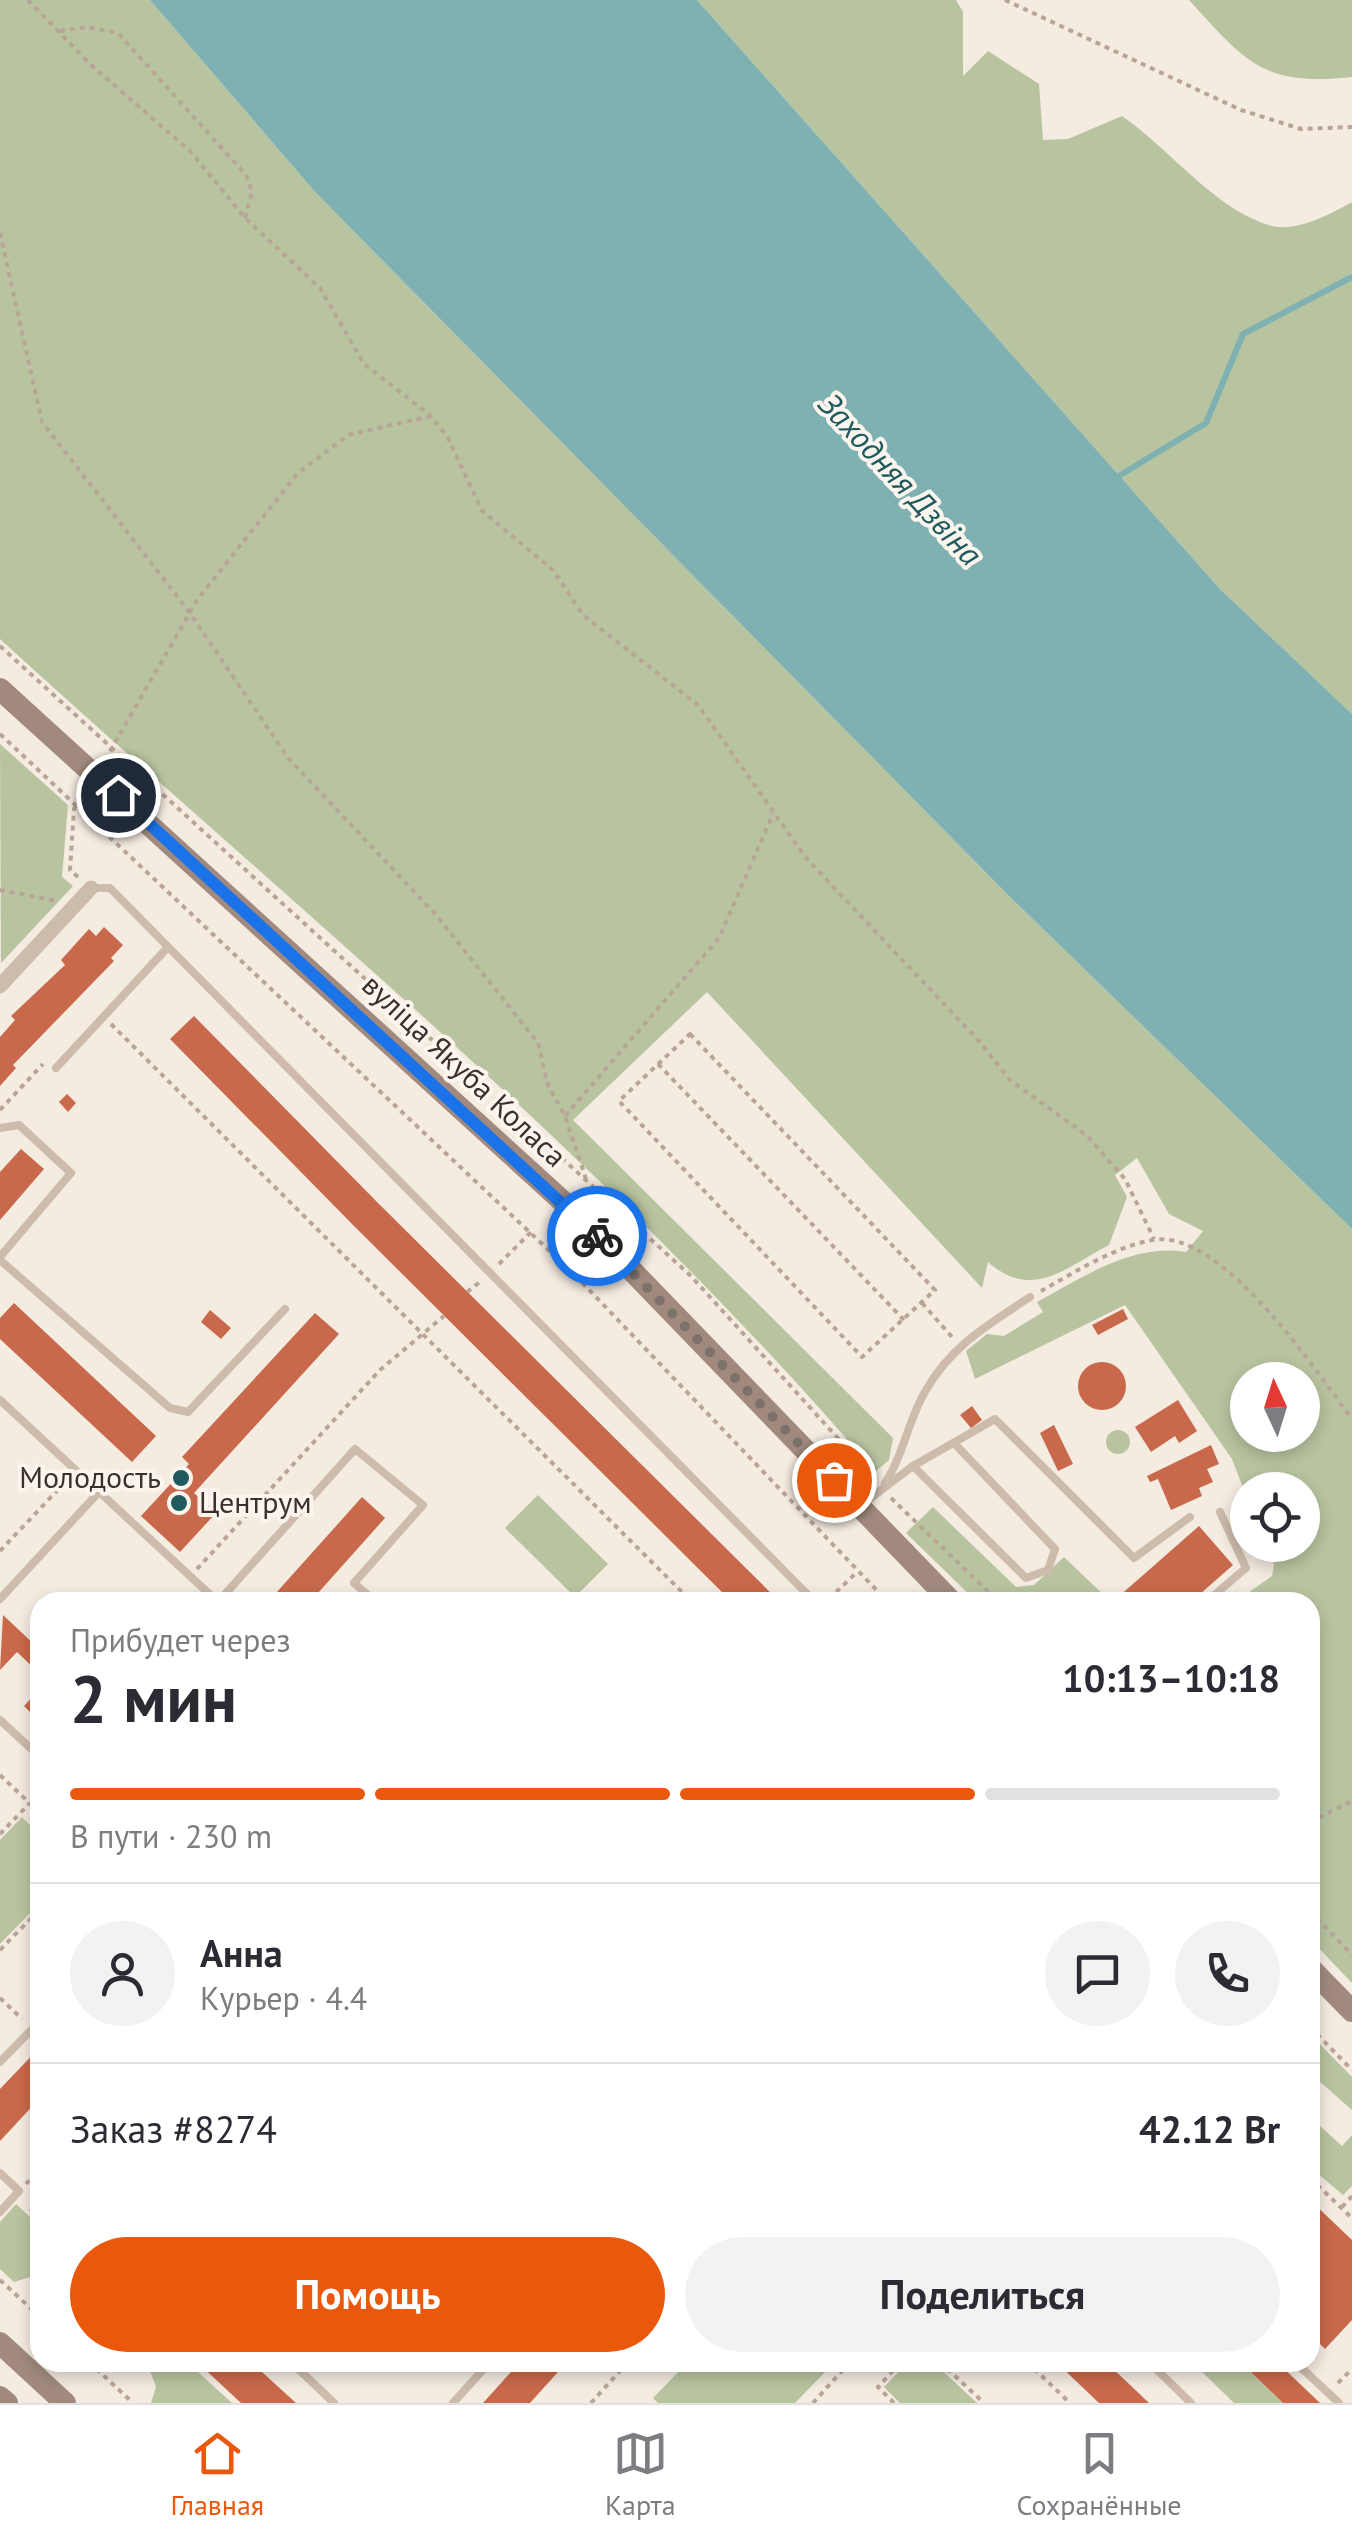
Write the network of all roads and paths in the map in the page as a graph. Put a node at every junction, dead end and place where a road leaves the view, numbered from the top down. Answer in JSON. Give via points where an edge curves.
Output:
{"nodes":[{"id":1,"x":28,"y":0,"type":"edge"},
{"id":2,"x":1005,"y":0,"type":"edge"},
{"id":3,"x":60,"y":31,"type":"junction"},
{"id":4,"x":1352,"y":127,"type":"edge"},
{"id":5,"x":245,"y":218,"type":"junction"},
{"id":6,"x":0,"y":233,"type":"edge"},
{"id":7,"x":431,"y":416,"type":"junction"},
{"id":8,"x":190,"y":613,"type":"junction"},
{"id":9,"x":0,"y":646,"type":"edge"},
{"id":10,"x":0,"y":689,"type":"edge"},
{"id":11,"x":0,"y":734,"type":"edge"},
{"id":12,"x":115,"y":749,"type":"junction"},
{"id":13,"x":74,"y":808,"type":"dead end"},
{"id":14,"x":774,"y":813,"type":"junction"},
{"id":15,"x":70,"y":870,"type":"dead end"},
{"id":16,"x":90,"y":888,"type":"joint"},
{"id":17,"x":0,"y":890,"type":"edge"},
{"id":18,"x":76,"y":904,"type":"junction"},
{"id":19,"x":168,"y":947,"type":"junction"},
{"id":20,"x":0,"y":986,"type":"edge"},
{"id":21,"x":104,"y":1016,"type":"junction"},
{"id":22,"x":48,"y":1059,"type":"dead end"},
{"id":23,"x":658,"y":1064,"type":"junction"},
{"id":24,"x":56,"y":1068,"type":"dead end"},
{"id":25,"x":0,"y":1110,"type":"edge"},
{"id":26,"x":566,"y":1116,"type":"junction"},
{"id":27,"x":0,"y":1128,"type":"edge"},
{"id":28,"x":586,"y":1179,"type":"junction"},
{"id":29,"x":531,"y":1232,"type":"junction"},
{"id":30,"x":1154,"y":1240,"type":"junction"},
{"id":31,"x":0,"y":1258,"type":"edge"},
{"id":32,"x":495,"y":1268,"type":"dead end"},
{"id":33,"x":1030,"y":1297,"type":"joint"},
{"id":34,"x":922,"y":1303,"type":"junction"},
{"id":35,"x":285,"y":1309,"type":"dead end"},
{"id":36,"x":444,"y":1316,"type":"dead end"},
{"id":37,"x":904,"y":1320,"type":"junction"},
{"id":38,"x":422,"y":1333,"type":"junction"},
{"id":39,"x":959,"y":1344,"type":"junction"},
{"id":40,"x":0,"y":1400,"type":"edge"},
{"id":41,"x":1352,"y":1419,"type":"edge"},
{"id":42,"x":954,"y":1443,"type":"junction"},
{"id":43,"x":912,"y":1466,"type":"junction"},
{"id":44,"x":76,"y":1470,"type":"junction"},
{"id":45,"x":882,"y":1487,"type":"junction"},
{"id":46,"x":100,"y":1492,"type":"junction"},
{"id":47,"x":860,"y":1507,"type":"junction"},
{"id":48,"x":1220,"y":1512,"type":"dead end"},
{"id":49,"x":1190,"y":1517,"type":"dead end"},
{"id":50,"x":0,"y":1550,"type":"edge"},
{"id":51,"x":857,"y":1572,"type":"junction"},
{"id":52,"x":190,"y":1576,"type":"junction"},
{"id":53,"x":207,"y":1592,"type":"edge"},
{"id":54,"x":227,"y":1592,"type":"edge"},
{"id":55,"x":364,"y":1592,"type":"edge"},
{"id":56,"x":682,"y":1592,"type":"edge"},
{"id":57,"x":805,"y":1592,"type":"edge"},
{"id":58,"x":836,"y":1592,"type":"edge"},
{"id":59,"x":878,"y":1592,"type":"edge"},
{"id":60,"x":942,"y":1592,"type":"edge"},
{"id":61,"x":988,"y":1592,"type":"edge"},
{"id":62,"x":1218,"y":1592,"type":"edge"},
{"id":63,"x":0,"y":1599,"type":"edge"},
{"id":64,"x":0,"y":1720,"type":"edge"},
{"id":65,"x":30,"y":1748,"type":"edge"},
{"id":66,"x":0,"y":1775,"type":"edge"},
{"id":67,"x":1352,"y":1801,"type":"edge"},
{"id":68,"x":30,"y":1804,"type":"joint"},
{"id":69,"x":1320,"y":1817,"type":"edge"},
{"id":70,"x":0,"y":1834,"type":"edge"},
{"id":71,"x":30,"y":1919,"type":"edge"},
{"id":72,"x":1320,"y":1921,"type":"edge"},
{"id":73,"x":0,"y":1950,"type":"edge"},
{"id":74,"x":1352,"y":1955,"type":"edge"},
{"id":75,"x":1320,"y":1978,"type":"edge"},
{"id":76,"x":0,"y":1998,"type":"edge"},
{"id":77,"x":1352,"y":2012,"type":"edge"},
{"id":78,"x":30,"y":2028,"type":"edge"},
{"id":79,"x":30,"y":2032,"type":"edge"},
{"id":80,"x":1320,"y":2037,"type":"edge"},
{"id":81,"x":0,"y":2062,"type":"edge"},
{"id":82,"x":1352,"y":2070,"type":"edge"},
{"id":83,"x":0,"y":2173,"type":"edge"},
{"id":84,"x":30,"y":2179,"type":"edge"},
{"id":85,"x":1320,"y":2188,"type":"edge"},
{"id":86,"x":19,"y":2191,"type":"junction"},
{"id":87,"x":1352,"y":2196,"type":"edge"},
{"id":88,"x":1341,"y":2208,"type":"junction"},
{"id":89,"x":0,"y":2212,"type":"edge"},
{"id":90,"x":1352,"y":2218,"type":"edge"},
{"id":91,"x":0,"y":2280,"type":"edge"},
{"id":92,"x":30,"y":2308,"type":"edge"},
{"id":93,"x":0,"y":2343,"type":"edge"},
{"id":94,"x":1352,"y":2369,"type":"edge"},
{"id":95,"x":30,"y":2371,"type":"edge"},
{"id":96,"x":31,"y":2372,"type":"edge"},
{"id":97,"x":100,"y":2372,"type":"edge"},
{"id":98,"x":301,"y":2372,"type":"edge"},
{"id":99,"x":481,"y":2372,"type":"edge"},
{"id":100,"x":618,"y":2372,"type":"edge"},
{"id":101,"x":841,"y":2372,"type":"edge"},
{"id":102,"x":892,"y":2372,"type":"edge"},
{"id":103,"x":951,"y":2372,"type":"edge"},
{"id":104,"x":1037,"y":2372,"type":"edge"},
{"id":105,"x":1158,"y":2372,"type":"edge"},
{"id":106,"x":1306,"y":2372,"type":"edge"},
{"id":107,"x":1346,"y":2374,"type":"junction"},
{"id":108,"x":1352,"y":2380,"type":"edge"},
{"id":109,"x":1328,"y":2393,"type":"junction"},
{"id":110,"x":0,"y":2397,"type":"edge"},
{"id":111,"x":6,"y":2403,"type":"edge"},
{"id":112,"x":65,"y":2403,"type":"edge"},
{"id":113,"x":134,"y":2403,"type":"edge"},
{"id":114,"x":334,"y":2403,"type":"edge"},
{"id":115,"x":452,"y":2403,"type":"edge"},
{"id":116,"x":591,"y":2403,"type":"edge"},
{"id":117,"x":813,"y":2403,"type":"edge"},
{"id":118,"x":894,"y":2403,"type":"edge"},
{"id":119,"x":984,"y":2403,"type":"edge"},
{"id":120,"x":1070,"y":2403,"type":"edge"},
{"id":121,"x":1191,"y":2403,"type":"edge"},
{"id":122,"x":1339,"y":2403,"type":"edge"}],
"edges":[{"from":1,"to":3,"type":"path"},
{"from":2,"to":4,"type":"path","via":[[1241,110],[1301,129]]},
{"from":3,"to":5,"type":"path","via":[[191,152]]},
{"from":3,"to":5,"type":"path","via":[[118,33],[246,175],[252,192]]},
{"from":5,"to":7,"type":"path","via":[[320,288],[364,364]]},
{"from":6,"to":8,"type":"path","via":[[42,422]]},
{"from":7,"to":8,"type":"path","via":[[348,436],[297,474]]},
{"from":7,"to":14,"type":"path","via":[[482,511],[553,570],[583,615],[698,705]]},
{"from":8,"to":12,"type":"path"},
{"from":8,"to":26,"type":"path","via":[[288,758],[438,916],[538,1042],[548,1085]]},
{"from":9,"to":12,"type":"path"},
{"from":10,"to":47,"type":"street","name":"вуліца Якуба Коласа","via":[[580,1218]]},
{"from":11,"to":29,"type":"path"},
{"from":12,"to":28,"type":"path"},
{"from":13,"to":15,"type":"path"},
{"from":14,"to":26,"type":"path","via":[[719,938]]},
{"from":14,"to":30,"type":"path","via":[[806,858],[1010,1080],[1099,1150],[1125,1179]]},
{"from":16,"to":18,"type":"street"},
{"from":16,"to":19,"type":"lane","via":[[110,888]]},
{"from":17,"to":18,"type":"path"},
{"from":18,"to":20,"type":"street"},
{"from":19,"to":21,"type":"lane"},
{"from":19,"to":57,"type":"lane"},
{"from":21,"to":24,"type":"lane"},
{"from":21,"to":38,"type":"path"},
{"from":22,"to":25,"type":"path"},
{"from":23,"to":34,"type":"path","via":[[690,1034],[935,1290]]},
{"from":23,"to":37,"type":"path"},
{"from":23,"to":37,"type":"path","via":[[620,1101],[862,1358]]},
{"from":26,"to":28,"type":"path"},
{"from":27,"to":31,"type":"lane","via":[[19,1125],[71,1173]]},
{"from":28,"to":45,"type":"path","via":[[690,1276]]},
{"from":29,"to":32,"type":"path"},
{"from":29,"to":51,"type":"path"},
{"from":30,"to":33,"type":"path","via":[[1094,1262]]},
{"from":30,"to":41,"type":"path","via":[[1176,1241],[1216,1260],[1286,1332]]},
{"from":31,"to":35,"type":"lane","via":[[170,1408],[188,1412]]},
{"from":33,"to":39,"type":"lane"},
{"from":34,"to":37,"type":"path"},
{"from":34,"to":39,"type":"path"},
{"from":36,"to":38,"type":"path"},
{"from":38,"to":52,"type":"path"},
{"from":38,"to":56,"type":"path"},
{"from":39,"to":45,"type":"lane","via":[[924,1392],[899,1462]]},
{"from":40,"to":44,"type":"lane"},
{"from":42,"to":43,"type":"lane"},
{"from":42,"to":43,"type":"lane","via":[[1055,1549],[1048,1570],[1026,1578]]},
{"from":42,"to":49,"type":"lane","via":[[995,1420],[1134,1558]]},
{"from":43,"to":45,"type":"lane"},
{"from":44,"to":46,"type":"lane"},
{"from":44,"to":50,"type":"path"},
{"from":45,"to":47,"type":"lane"},
{"from":45,"to":61,"type":"path","via":[[910,1522]]},
{"from":46,"to":52,"type":"lane"},
{"from":46,"to":63,"type":"lane"},
{"from":47,"to":60,"type":"street","name":"вуліца Якуба Коласа"},
{"from":48,"to":62,"type":"lane","via":[[1246,1568]]},
{"from":51,"to":58,"type":"path"},
{"from":51,"to":59,"type":"path"},
{"from":52,"to":53,"type":"lane"},
{"from":54,"to":55,"type":"lane","via":[[355,1449],[423,1505],[354,1583]]},
{"from":64,"to":65,"type":"lane"},
{"from":66,"to":68,"type":"path"},
{"from":67,"to":69,"type":"path"},
{"from":68,"to":70,"type":"path"},
{"from":71,"to":73,"type":"path"},
{"from":72,"to":74,"type":"path"},
{"from":75,"to":77,"type":"street"},
{"from":76,"to":78,"type":"path"},
{"from":79,"to":81,"type":"lane"},
{"from":80,"to":82,"type":"path"},
{"from":83,"to":86,"type":"lane"},
{"from":84,"to":86,"type":"path"},
{"from":85,"to":88,"type":"path"},
{"from":86,"to":89,"type":"lane"},
{"from":87,"to":88,"type":"path"},
{"from":88,"to":90,"type":"path"},
{"from":91,"to":92,"type":"path"},
{"from":93,"to":95,"type":"street"},
{"from":94,"to":107,"type":"path"},
{"from":96,"to":112,"type":"street"},
{"from":97,"to":113,"type":"path"},
{"from":98,"to":114,"type":"lane"},
{"from":99,"to":115,"type":"lane"},
{"from":100,"to":116,"type":"path"},
{"from":101,"to":117,"type":"path"},
{"from":102,"to":118,"type":"path","via":[[878,2387]]},
{"from":103,"to":119,"type":"path"},
{"from":104,"to":120,"type":"path"},
{"from":105,"to":121,"type":"lane"},
{"from":106,"to":109,"type":"lane"},
{"from":107,"to":108,"type":"path"},
{"from":107,"to":109,"type":"path"},
{"from":109,"to":122,"type":"lane"},
{"from":110,"to":111,"type":"street"}]}
